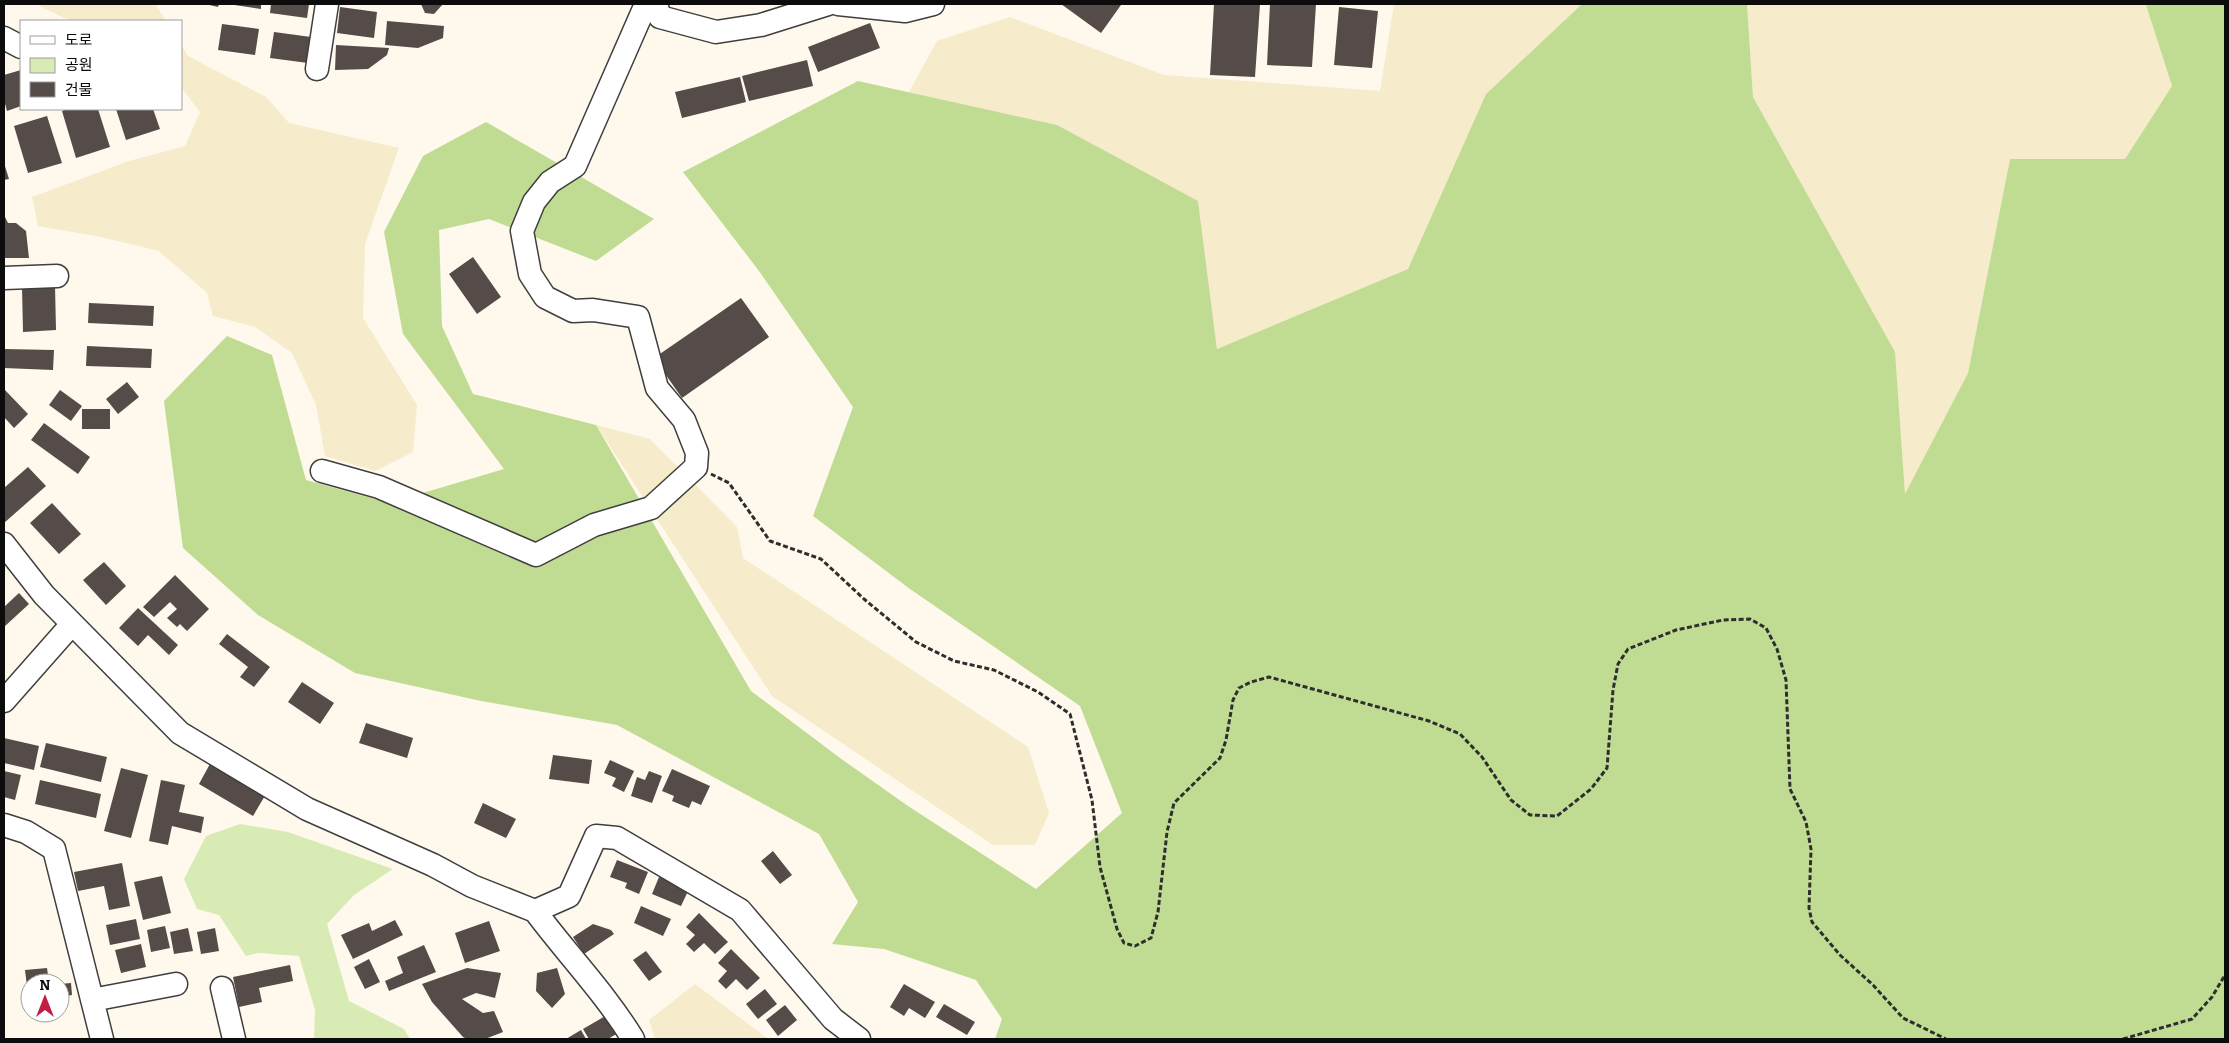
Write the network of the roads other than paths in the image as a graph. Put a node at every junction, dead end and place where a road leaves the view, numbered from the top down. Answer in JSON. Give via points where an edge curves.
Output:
{"nodes":[{"id":1,"x":327,"y":4,"type":"edge"},
{"id":2,"x":646,"y":4,"type":"edge"},
{"id":3,"x":656,"y":4,"type":"edge"},
{"id":4,"x":828,"y":4,"type":"edge"},
{"id":5,"x":838,"y":4,"type":"edge"},
{"id":6,"x":933,"y":4,"type":"edge"},
{"id":7,"x":4,"y":38,"type":"edge"},
{"id":8,"x":20,"y":46,"type":"edge"},
{"id":9,"x":317,"y":69,"type":"dead end"},
{"id":10,"x":57,"y":276,"type":"dead end"},
{"id":11,"x":4,"y":278,"type":"edge"},
{"id":12,"x":322,"y":471,"type":"dead end"},
{"id":13,"x":4,"y":544,"type":"edge"},
{"id":14,"x":72,"y":624,"type":"junction"},
{"id":15,"x":4,"y":701,"type":"edge"},
{"id":16,"x":4,"y":825,"type":"edge"},
{"id":17,"x":535,"y":912,"type":"junction"},
{"id":18,"x":176,"y":984,"type":"dead end"},
{"id":19,"x":222,"y":988,"type":"dead end"},
{"id":20,"x":92,"y":1000,"type":"junction"},
{"id":21,"x":102,"y":1039,"type":"edge"},
{"id":22,"x":234,"y":1039,"type":"edge"},
{"id":23,"x":633,"y":1039,"type":"edge"},
{"id":24,"x":859,"y":1039,"type":"edge"}],
"edges":[{"from":1,"to":9,"type":"street"},
{"from":2,"to":12,"type":"street","via":[[575,166],[550,182],[534,202],[522,231],[530,274],[545,297],[572,311],[593,310],[638,317],[657,388],[684,420],[697,453],[696,467],[651,508],[594,526],[536,555],[379,487]]},
{"from":3,"to":4,"type":"street","via":[[660,17],[716,32],[761,25]]},
{"from":5,"to":6,"type":"street","via":[[905,11]]},
{"from":7,"to":8,"type":"street"},
{"from":10,"to":11,"type":"street"},
{"from":13,"to":14,"type":"street","via":[[44,595]]},
{"from":14,"to":15,"type":"street"},
{"from":14,"to":17,"type":"street","via":[[180,733],[307,809]]},
{"from":16,"to":20,"type":"street","via":[[26,832],[54,849]]},
{"from":17,"to":23,"type":"street","via":[[617,1012]]},
{"from":17,"to":24,"type":"street","via":[[569,896],[596,836],[617,838],[740,910],[834,1019]]},
{"from":18,"to":20,"type":"street"},
{"from":19,"to":22,"type":"street"},
{"from":20,"to":21,"type":"street"}]}
